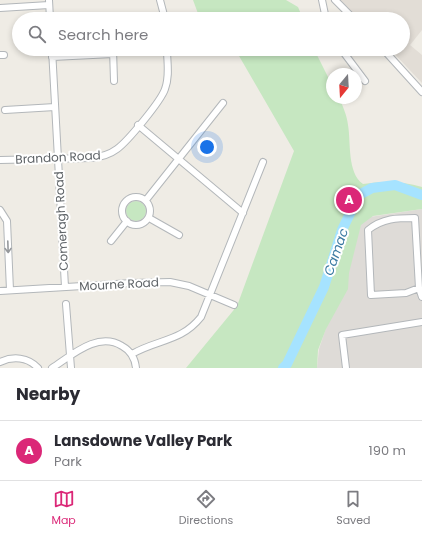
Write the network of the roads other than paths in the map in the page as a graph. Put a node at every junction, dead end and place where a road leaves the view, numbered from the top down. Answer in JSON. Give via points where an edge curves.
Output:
{"nodes":[{"id":1,"x":160,"y":0,"type":"edge"},
{"id":2,"x":322,"y":0,"type":"edge"},
{"id":3,"x":335,"y":0,"type":"edge"},
{"id":4,"x":49,"y":2,"type":"edge"},
{"id":5,"x":0,"y":8,"type":"edge"},
{"id":6,"x":50,"y":12,"type":"edge"},
{"id":7,"x":163,"y":12,"type":"edge"},
{"id":8,"x":325,"y":12,"type":"edge"},
{"id":9,"x":347,"y":12,"type":"edge"},
{"id":10,"x":64,"y":56,"type":"edge"},
{"id":11,"x":113,"y":56,"type":"edge"},
{"id":12,"x":167,"y":56,"type":"edge"},
{"id":13,"x":345,"y":56,"type":"edge"},
{"id":14,"x":389,"y":56,"type":"edge"},
{"id":15,"x":52,"y":57,"type":"joint"},
{"id":16,"x":114,"y":81,"type":"dead end"},
{"id":17,"x":365,"y":81,"type":"dead end"},
{"id":18,"x":422,"y":92,"type":"edge"},
{"id":19,"x":223,"y":103,"type":"dead end"},
{"id":20,"x":55,"y":107,"type":"junction"},
{"id":21,"x":5,"y":110,"type":"dead end"},
{"id":22,"x":138,"y":125,"type":"junction"},
{"id":23,"x":57,"y":159,"type":"junction"},
{"id":24,"x":0,"y":160,"type":"edge"},
{"id":25,"x":178,"y":160,"type":"junction"},
{"id":26,"x":263,"y":162,"type":"dead end"},
{"id":27,"x":146,"y":200,"type":"junction"},
{"id":28,"x":0,"y":210,"type":"edge"},
{"id":29,"x":243,"y":213,"type":"junction"},
{"id":30,"x":149,"y":218,"type":"junction"},
{"id":31,"x":127,"y":221,"type":"junction"},
{"id":32,"x":179,"y":235,"type":"dead end"},
{"id":33,"x":111,"y":241,"type":"dead end"},
{"id":34,"x":65,"y":287,"type":"junction"},
{"id":35,"x":10,"y":290,"type":"junction"},
{"id":36,"x":0,"y":291,"type":"edge"},
{"id":37,"x":421,"y":292,"type":"edge"},
{"id":38,"x":211,"y":294,"type":"junction"},
{"id":39,"x":66,"y":304,"type":"dead end"},
{"id":40,"x":234,"y":305,"type":"dead end"},
{"id":41,"x":422,"y":322,"type":"edge"},
{"id":42,"x":132,"y":354,"type":"junction"},
{"id":43,"x":70,"y":356,"type":"junction"},
{"id":44,"x":0,"y":362,"type":"edge"},
{"id":45,"x":38,"y":368,"type":"edge"},
{"id":46,"x":52,"y":368,"type":"edge"},
{"id":47,"x":71,"y":368,"type":"edge"},
{"id":48,"x":136,"y":368,"type":"edge"},
{"id":49,"x":346,"y":368,"type":"edge"}],
"edges":[{"from":1,"to":7,"type":"street"},
{"from":2,"to":8,"type":"street"},
{"from":3,"to":9,"type":"street"},
{"from":4,"to":5,"type":"street"},
{"from":4,"to":6,"type":"street"},
{"from":10,"to":15,"type":"street"},
{"from":11,"to":16,"type":"street"},
{"from":12,"to":22,"type":"street","name":"Brandon Road","via":[[168,75],[165,90]]},
{"from":13,"to":17,"type":"street"},
{"from":14,"to":18,"type":"street"},
{"from":15,"to":20,"type":"street","name":"Comeragh Road"},
{"from":19,"to":25,"type":"street"},
{"from":20,"to":21,"type":"street"},
{"from":20,"to":23,"type":"street","name":"Comeragh Road"},
{"from":22,"to":23,"type":"street","name":"Brandon Road","via":[[121,145],[106,155]]},
{"from":22,"to":25,"type":"street"},
{"from":23,"to":24,"type":"street","name":"Brandon Road"},
{"from":23,"to":34,"type":"street","name":"Comeragh Road"},
{"from":25,"to":27,"type":"street"},
{"from":25,"to":29,"type":"street"},
{"from":26,"to":29,"type":"street"},
{"from":27,"to":30,"type":"street","via":[[150,208]]},
{"from":27,"to":31,"type":"street","via":[[136,196],[127,200],[122,209]]},
{"from":28,"to":35,"type":"street","one_way":true,"via":[[7,220]]},
{"from":29,"to":38,"type":"street"},
{"from":30,"to":31,"type":"street","via":[[139,224]]},
{"from":30,"to":32,"type":"street"},
{"from":31,"to":33,"type":"street"},
{"from":34,"to":35,"type":"street","name":"Mourne Road"},
{"from":34,"to":38,"type":"street","name":"Mourne Road","via":[[170,282]]},
{"from":35,"to":36,"type":"street","name":"Mourne Road"},
{"from":37,"to":37,"type":"street","via":[[370,295],[368,230],[376,223],[390,219],[415,218]]},
{"from":38,"to":40,"type":"street","name":"Mourne Road"},
{"from":38,"to":42,"type":"street","via":[[201,317],[189,330]]},
{"from":39,"to":43,"type":"street"},
{"from":41,"to":49,"type":"street","via":[[342,335]]},
{"from":42,"to":43,"type":"street","via":[[116,342],[102,340]]},
{"from":42,"to":48,"type":"street"},
{"from":43,"to":46,"type":"street"},
{"from":43,"to":47,"type":"street"},
{"from":44,"to":45,"type":"street","via":[[12,358],[19,359],[33,363]]}]}
